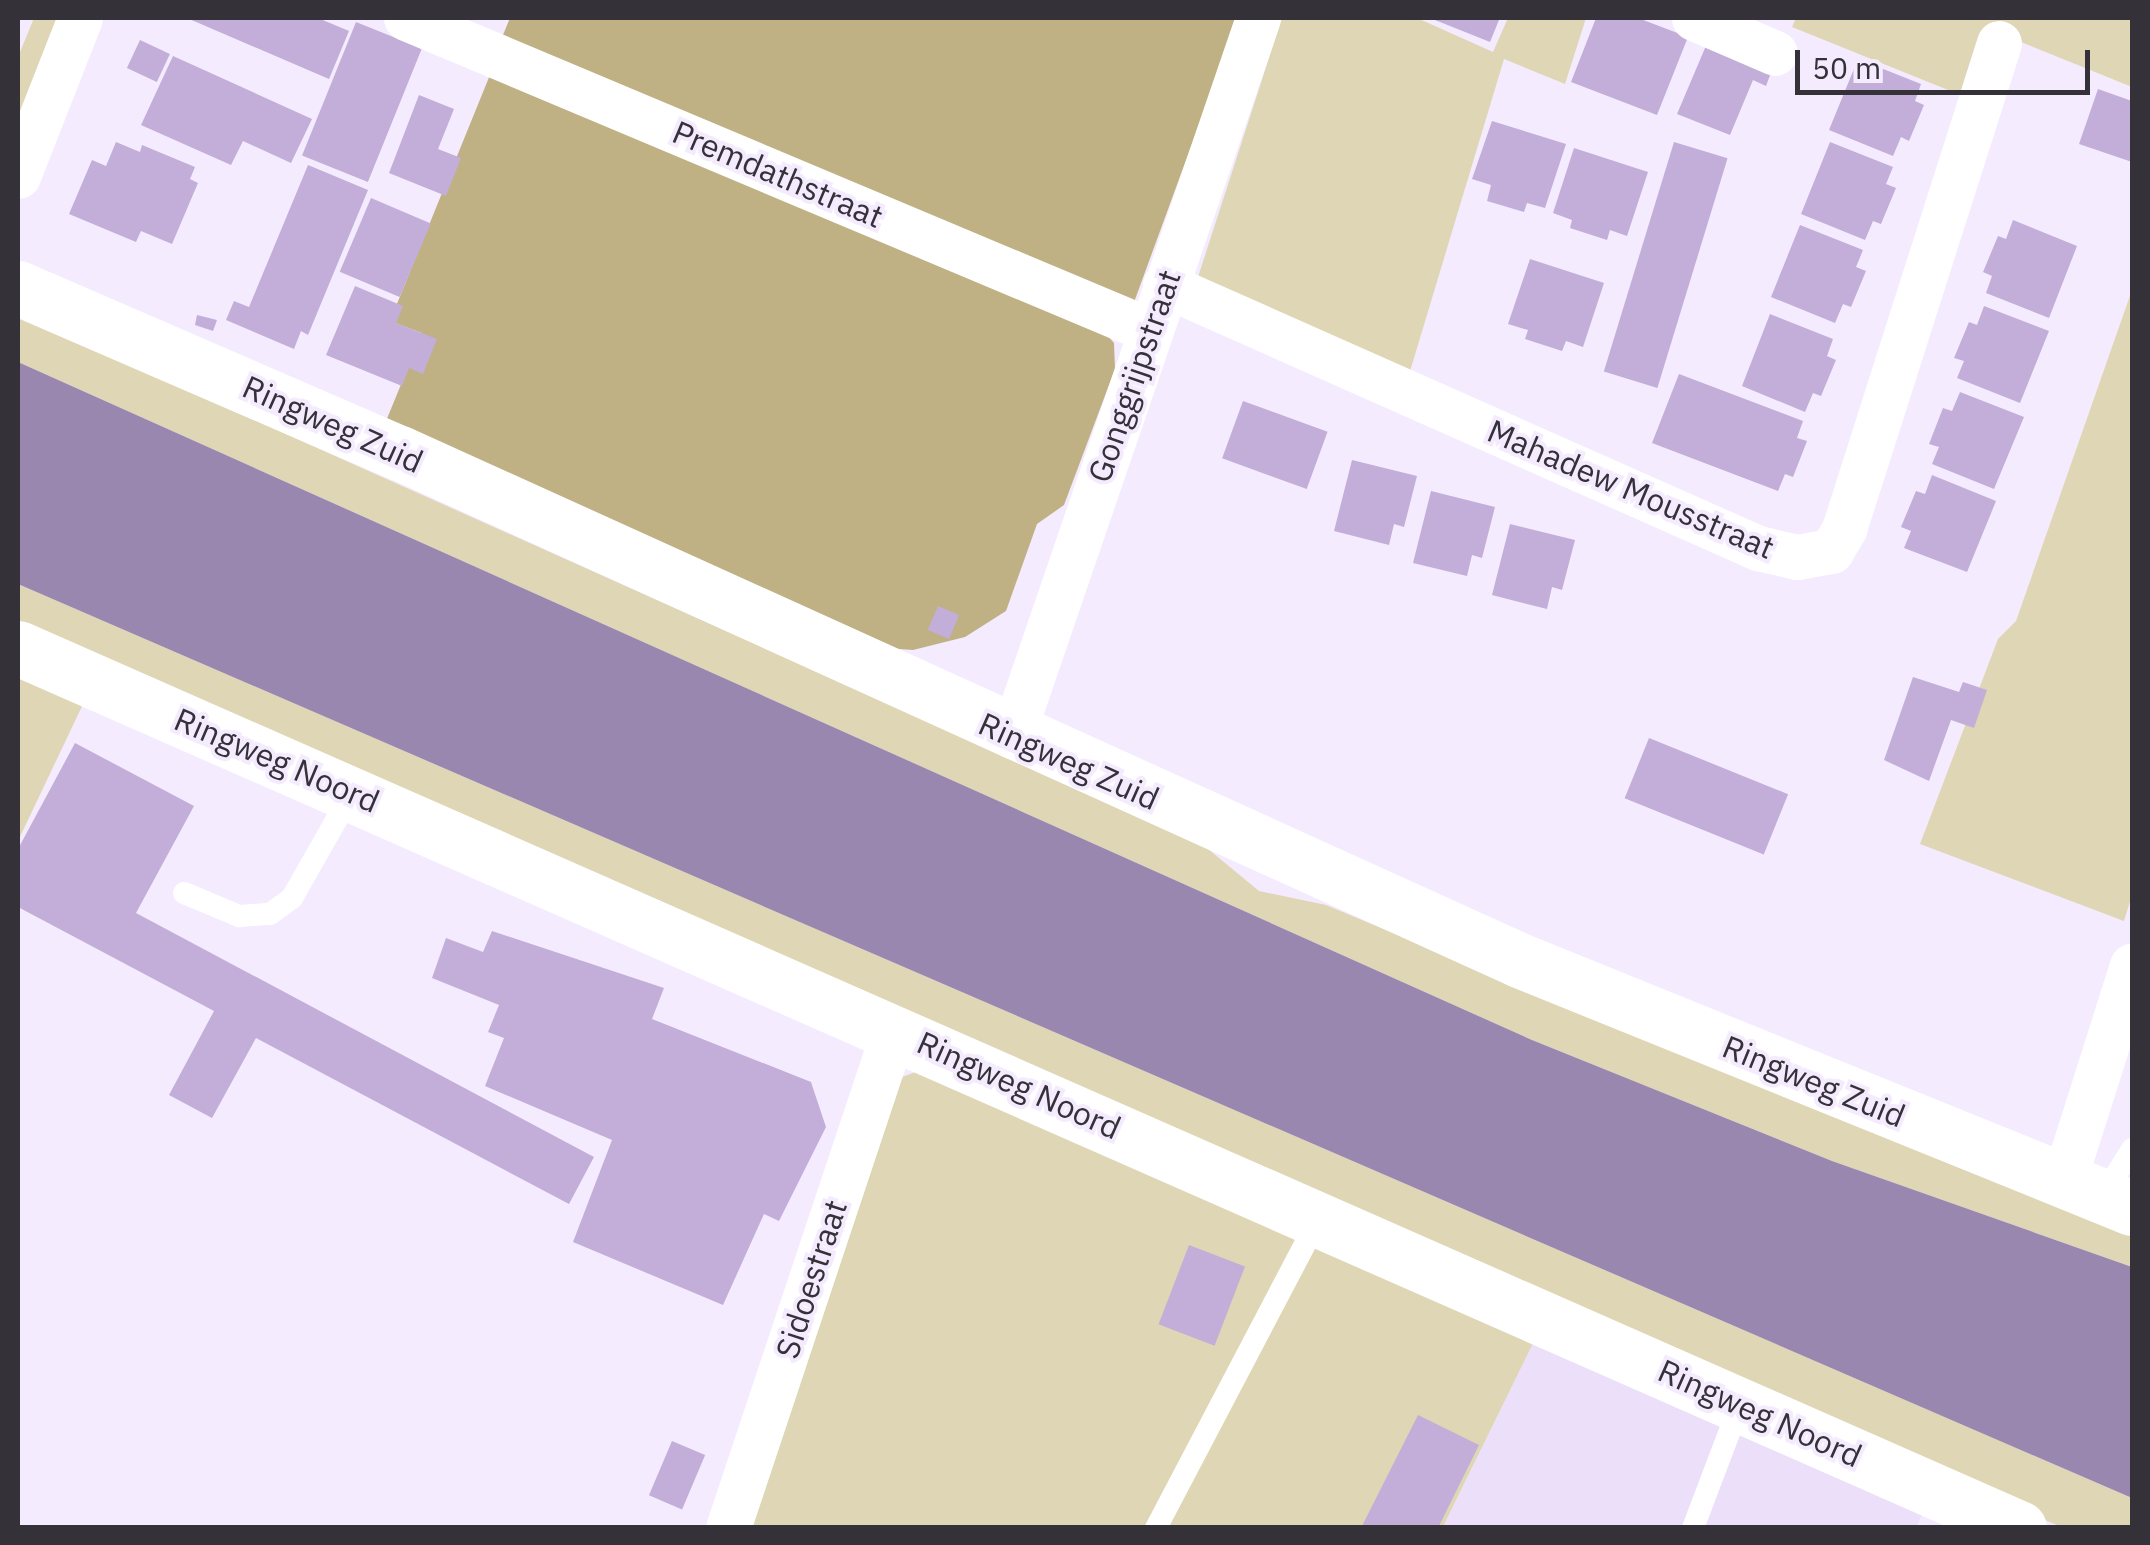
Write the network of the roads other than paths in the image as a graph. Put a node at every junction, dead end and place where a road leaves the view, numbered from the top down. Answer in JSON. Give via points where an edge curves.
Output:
{"nodes":[{"id":1,"x":80,"y":18,"type":"edge"},
{"id":2,"x":406,"y":18,"type":"edge"},
{"id":3,"x":1258,"y":18,"type":"edge"},
{"id":4,"x":1694,"y":18,"type":"edge"},
{"id":5,"x":2000,"y":43,"type":"dead end"},
{"id":6,"x":1775,"y":53,"type":"dead end"},
{"id":7,"x":18,"y":176,"type":"edge"},
{"id":8,"x":1164,"y":285,"type":"junction"},
{"id":9,"x":18,"y":288,"type":"edge"},
{"id":10,"x":1149,"y":330,"type":"junction"},
{"id":11,"x":18,"y":648,"type":"edge"},
{"id":12,"x":1012,"y":736,"type":"junction"},
{"id":13,"x":352,"y":791,"type":"junction"},
{"id":14,"x":184,"y":893,"type":"dead end"},
{"id":15,"x":2132,"y":966,"type":"edge"},
{"id":16,"x":894,"y":1030,"type":"junction"},
{"id":17,"x":2132,"y":1150,"type":"edge"},
{"id":18,"x":2100,"y":1195,"type":"edge"},
{"id":19,"x":1319,"y":1218,"type":"junction"},
{"id":20,"x":1740,"y":1404,"type":"junction"},
{"id":21,"x":728,"y":1528,"type":"edge"},
{"id":22,"x":1156,"y":1528,"type":"edge"},
{"id":23,"x":1692,"y":1528,"type":"edge"},
{"id":24,"x":2018,"y":1528,"type":"edge"}],
"edges":[{"from":1,"to":7,"type":"street"},
{"from":2,"to":10,"type":"street","name":"Premdathstraat"},
{"from":3,"to":8,"type":"street","name":"Gonggrijpstraat"},
{"from":4,"to":6,"type":"street"},
{"from":5,"to":8,"type":"street","name":"Mahadew Mousstraat","via":[[1844,529],[1831,551],[1797,557],[1758,548]]},
{"from":8,"to":10,"type":"street","name":"Gonggrijpstraat"},
{"from":9,"to":12,"type":"street","name":"Ringweg Zuid","via":[[400,452]]},
{"from":10,"to":12,"type":"street","name":"Gonggrijpstraat"},
{"from":11,"to":13,"type":"street","name":"Ringweg Noord"},
{"from":12,"to":18,"type":"street","name":"Ringweg Zuid","via":[[1519,960]]},
{"from":13,"to":14,"type":"lane","via":[[292,898],[270,914],[239,916]]},
{"from":13,"to":16,"type":"street","name":"Ringweg Noord"},
{"from":15,"to":18,"type":"street"},
{"from":16,"to":19,"type":"street","name":"Ringweg Noord"},
{"from":16,"to":21,"type":"street","name":"Sidoestraat"},
{"from":17,"to":18,"type":"lane"},
{"from":19,"to":20,"type":"street","name":"Ringweg Noord"},
{"from":19,"to":22,"type":"lane"},
{"from":20,"to":23,"type":"lane"},
{"from":20,"to":24,"type":"street","name":"Ringweg Noord"}]}
